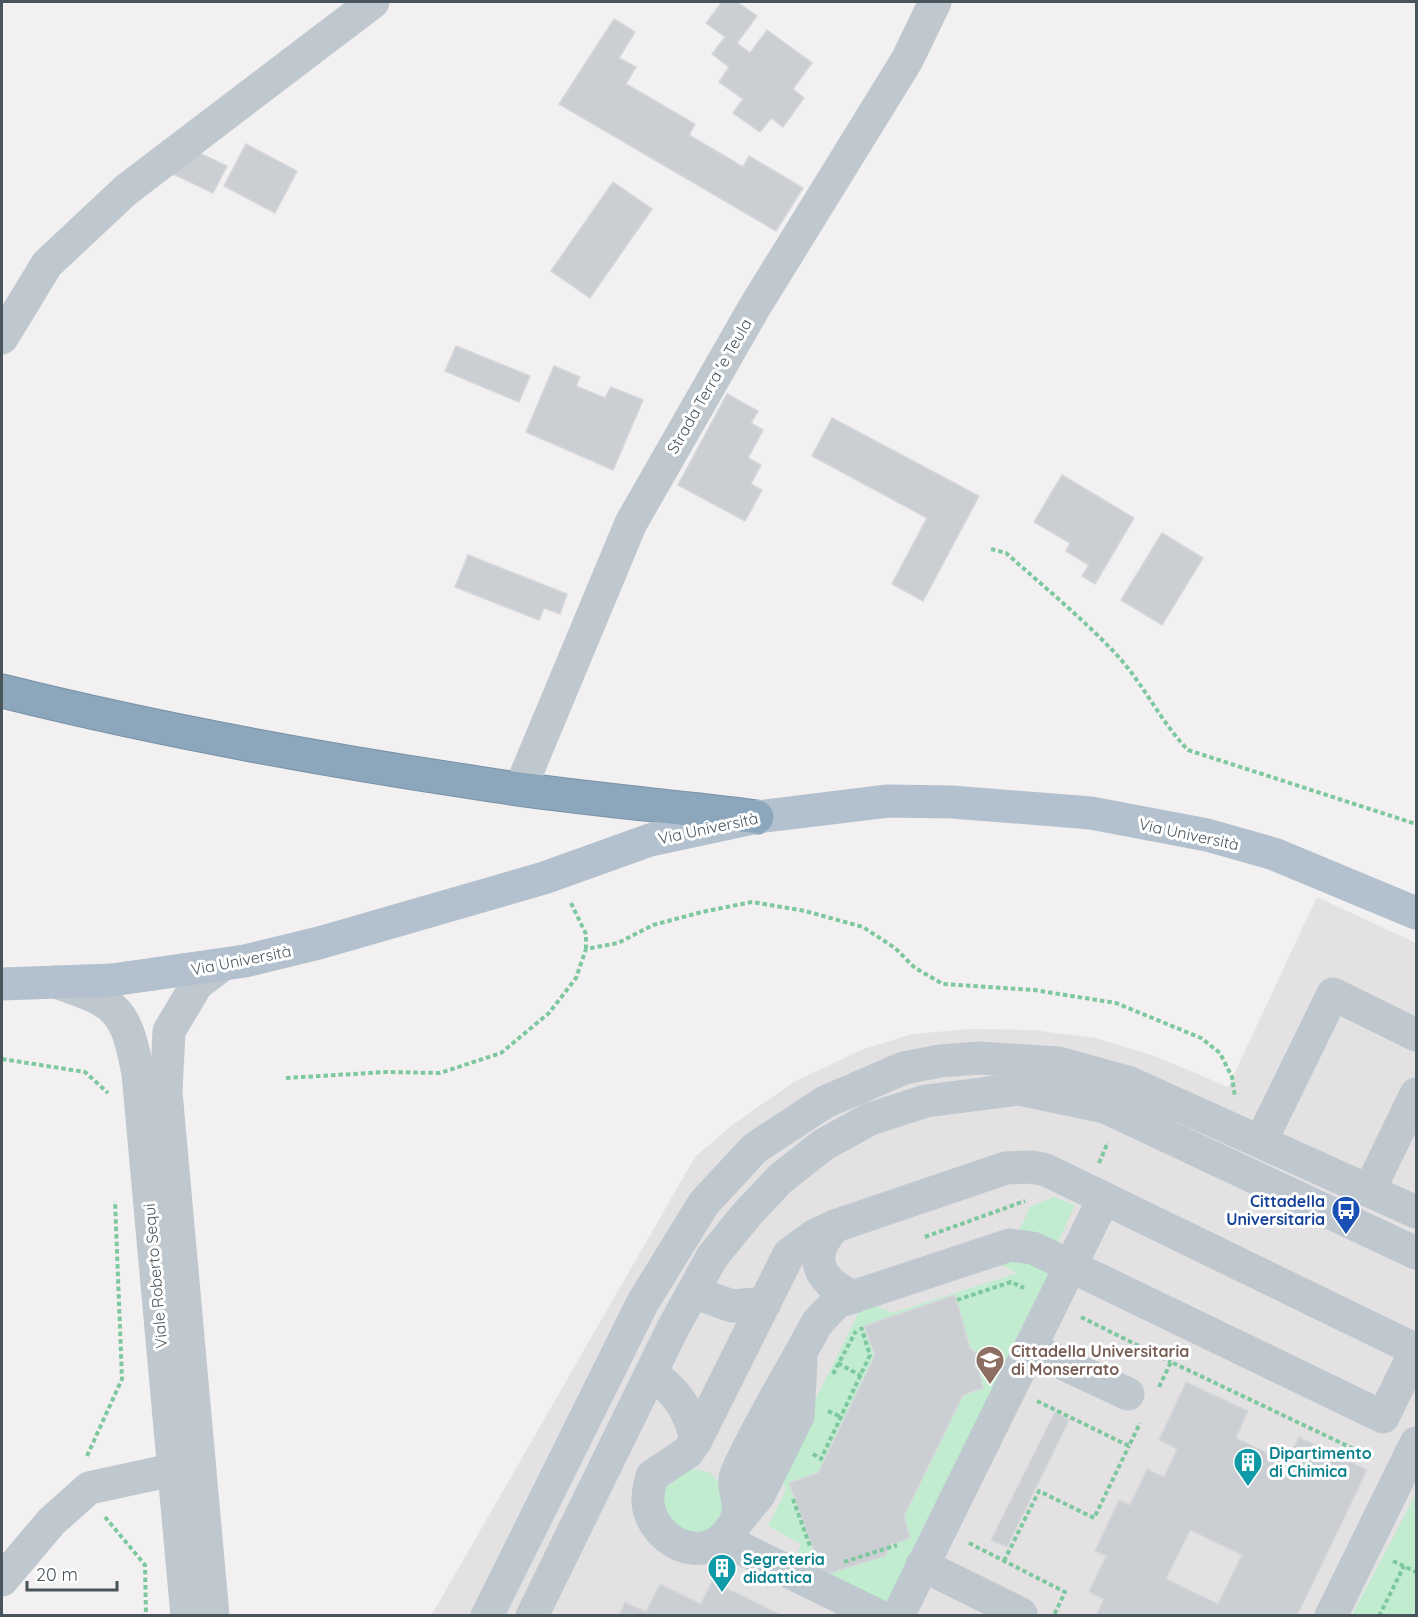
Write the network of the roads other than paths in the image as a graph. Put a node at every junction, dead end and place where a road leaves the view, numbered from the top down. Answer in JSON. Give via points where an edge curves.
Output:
{"nodes":[{"id":1,"x":373,"y":2,"type":"edge"},
{"id":2,"x":935,"y":2,"type":"edge"},
{"id":3,"x":2,"y":338,"type":"edge"},
{"id":4,"x":2,"y":692,"type":"edge"},
{"id":5,"x":520,"y":789,"type":"junction"},
{"id":6,"x":757,"y":817,"type":"junction"},
{"id":7,"x":1416,"y":913,"type":"edge"},
{"id":8,"x":222,"y":965,"type":"junction"},
{"id":9,"x":54,"y":982,"type":"junction"},
{"id":10,"x":2,"y":984,"type":"edge"},
{"id":11,"x":1416,"y":1035,"type":"edge"},
{"id":12,"x":1416,"y":1094,"type":"edge"},
{"id":13,"x":1249,"y":1136,"type":"junction"},
{"id":14,"x":1369,"y":1191,"type":"junction"},
{"id":15,"x":1104,"y":1198,"type":"junction"},
{"id":16,"x":1416,"y":1212,"type":"edge"},
{"id":17,"x":835,"y":1226,"type":"junction"},
{"id":18,"x":1416,"y":1253,"type":"edge"},
{"id":19,"x":1070,"y":1268,"type":"junction"},
{"id":20,"x":693,"y":1292,"type":"junction"},
{"id":21,"x":854,"y":1297,"type":"junction"},
{"id":22,"x":765,"y":1303,"type":"junction"},
{"id":23,"x":1030,"y":1348,"type":"junction"},
{"id":24,"x":651,"y":1372,"type":"junction"},
{"id":25,"x":1143,"y":1401,"type":"road end"},
{"id":26,"x":696,"y":1440,"type":"junction"},
{"id":27,"x":1416,"y":1443,"type":"edge"},
{"id":28,"x":172,"y":1470,"type":"junction"},
{"id":29,"x":729,"y":1531,"type":"junction"},
{"id":30,"x":914,"y":1554,"type":"junction"},
{"id":31,"x":2,"y":1580,"type":"edge"},
{"id":32,"x":1021,"y":1614,"type":"edge"},
{"id":33,"x":187,"y":1616,"type":"edge"},
{"id":34,"x":213,"y":1616,"type":"edge"},
{"id":35,"x":487,"y":1616,"type":"edge"},
{"id":36,"x":532,"y":1616,"type":"edge"},
{"id":37,"x":879,"y":1616,"type":"edge"},
{"id":38,"x":898,"y":1616,"type":"edge"},
{"id":39,"x":1331,"y":1616,"type":"edge"}],
"edges":[{"from":1,"to":3,"type":"street","via":[[126,190],[47,264]]},
{"from":2,"to":5,"type":"street","name":"Strada Terra 'e Teula","via":[[907,60],[754,308],[631,523]]},
{"from":4,"to":5,"type":"highway","via":[[290,751]]},
{"from":5,"to":6,"type":"highway"},
{"from":6,"to":7,"type":"main road","name":"Via Università","via":[[888,801],[1091,813],[1207,835],[1274,854]]},
{"from":6,"to":8,"type":"main road","name":"Via Università","via":[[650,840],[544,878],[320,944]]},
{"from":8,"to":9,"type":"main road","name":"Via Università","via":[[135,977]]},
{"from":8,"to":34,"type":"street","name":"Viale Roberto Sequi","via":[[197,984],[169,1031],[166,1092]]},
{"from":9,"to":10,"type":"main road","name":"Via Università"},
{"from":9,"to":28,"type":"street","name":"Viale Roberto Sequi","via":[[99,997],[122,1018],[132,1040]]},
{"from":11,"to":13,"type":"street","via":[[1333,994]]},
{"from":12,"to":14,"type":"street"},
{"from":13,"to":14,"type":"street"},
{"from":13,"to":35,"type":"street","via":[[1130,1083],[1058,1063],[1018,1058],[940,1061],[904,1068],[825,1102],[755,1148],[704,1203],[643,1302]]},
{"from":14,"to":16,"type":"street"},
{"from":15,"to":17,"type":"street","via":[[1046,1170],[1006,1168]]},
{"from":15,"to":19,"type":"street"},
{"from":15,"to":19,"type":"street","via":[[1416,1350],[1383,1417]]},
{"from":17,"to":21,"type":"street","via":[[822,1240],[818,1263],[828,1281]]},
{"from":17,"to":22,"type":"street","via":[[789,1254]]},
{"from":18,"to":20,"type":"street","via":[[1105,1107],[1019,1089],[926,1101],[870,1119],[824,1145],[780,1179],[747,1214],[712,1257]]},
{"from":19,"to":21,"type":"street","via":[[1033,1248],[1010,1245]]},
{"from":19,"to":23,"type":"street"},
{"from":20,"to":22,"type":"street","via":[[732,1306]]},
{"from":20,"to":24,"type":"street"},
{"from":21,"to":29,"type":"street","via":[[837,1302],[825,1312],[735,1475],[739,1510]]},
{"from":22,"to":26,"type":"street"},
{"from":23,"to":25,"type":"street"},
{"from":23,"to":30,"type":"street"},
{"from":24,"to":26,"type":"street","via":[[683,1400]]},
{"from":24,"to":36,"type":"street"},
{"from":26,"to":29,"type":"street","via":[[688,1452],[652,1476],[648,1504],[660,1531],[669,1541],[683,1547],[698,1548]]},
{"from":27,"to":39,"type":"street"},
{"from":28,"to":31,"type":"street","via":[[88,1488],[58,1515]]},
{"from":28,"to":33,"type":"street","name":"Viale Roberto Sequi"},
{"from":29,"to":37,"type":"street"},
{"from":30,"to":32,"type":"street"},
{"from":30,"to":38,"type":"street"}]}
